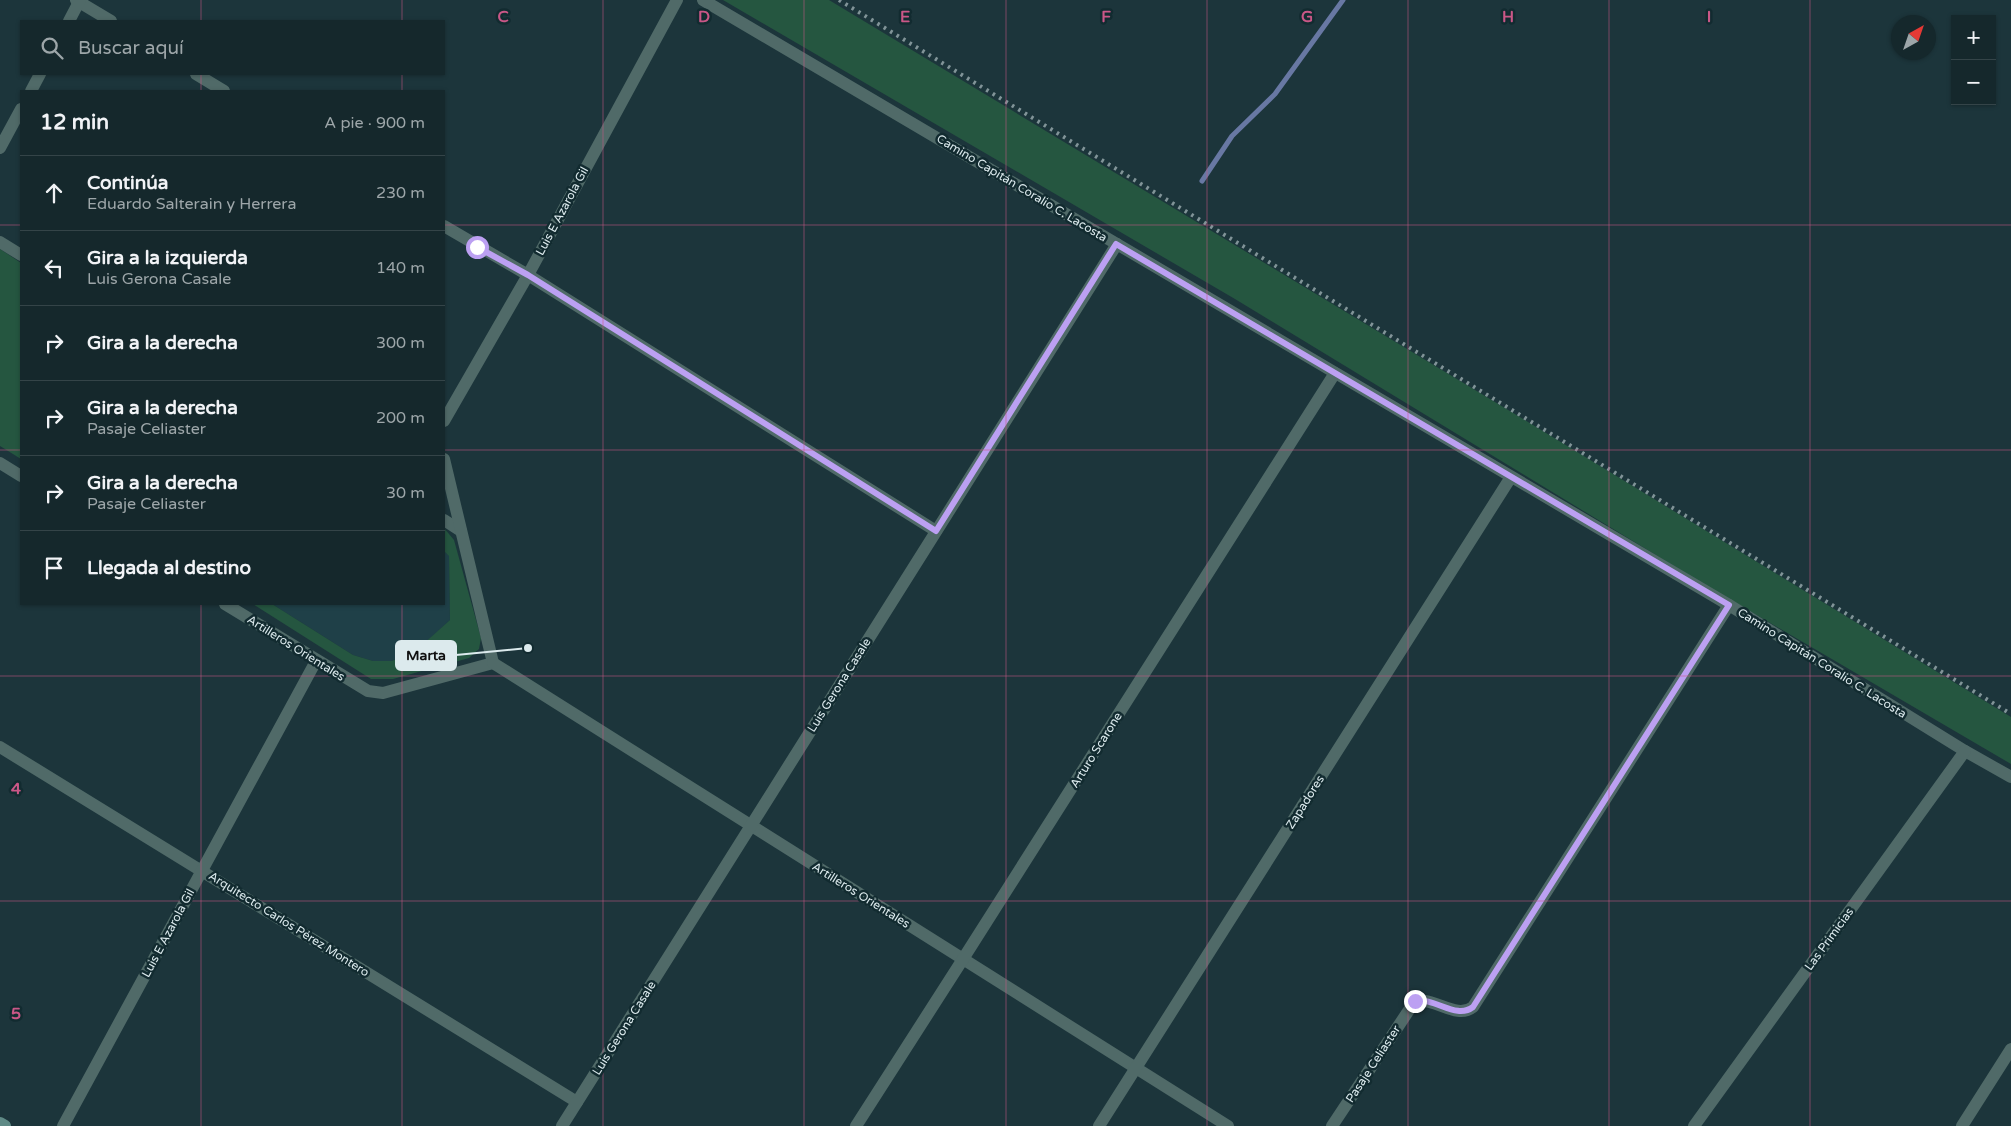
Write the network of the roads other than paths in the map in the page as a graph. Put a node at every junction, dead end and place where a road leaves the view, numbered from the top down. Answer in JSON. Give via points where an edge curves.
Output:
{"nodes":[{"id":1,"x":677,"y":0,"type":"edge"},
{"id":2,"x":703,"y":0,"type":"edge"},
{"id":3,"x":78,"y":1,"type":"edge"},
{"id":4,"x":68,"y":20,"type":"edge"},
{"id":5,"x":109,"y":20,"type":"edge"},
{"id":6,"x":39,"y":75,"type":"edge"},
{"id":7,"x":198,"y":75,"type":"edge"},
{"id":8,"x":32,"y":90,"type":"edge"},
{"id":9,"x":222,"y":90,"type":"edge"},
{"id":10,"x":20,"y":111,"type":"edge"},
{"id":11,"x":0,"y":148,"type":"edge"},
{"id":12,"x":445,"y":227,"type":"edge"},
{"id":13,"x":0,"y":242,"type":"edge"},
{"id":14,"x":1116,"y":244,"type":"junction"},
{"id":15,"x":20,"y":254,"type":"edge"},
{"id":16,"x":528,"y":275,"type":"junction"},
{"id":17,"x":1335,"y":373,"type":"junction"},
{"id":18,"x":445,"y":419,"type":"edge"},
{"id":19,"x":0,"y":463,"type":"edge"},
{"id":20,"x":445,"y":463,"type":"edge"},
{"id":21,"x":20,"y":475,"type":"edge"},
{"id":22,"x":1510,"y":477,"type":"junction"},
{"id":23,"x":445,"y":521,"type":"edge"},
{"id":24,"x":461,"y":531,"type":"junction"},
{"id":25,"x":936,"y":531,"type":"junction"},
{"id":26,"x":227,"y":605,"type":"edge"},
{"id":27,"x":1729,"y":605,"type":"junction"},
{"id":28,"x":316,"y":661,"type":"junction"},
{"id":29,"x":494,"y":663,"type":"junction"},
{"id":30,"x":0,"y":747,"type":"edge"},
{"id":31,"x":1965,"y":751,"type":"junction"},
{"id":32,"x":2011,"y":777,"type":"edge"},
{"id":33,"x":751,"y":825,"type":"junction"},
{"id":34,"x":202,"y":870,"type":"junction"},
{"id":35,"x":963,"y":959,"type":"junction"},
{"id":36,"x":2011,"y":1049,"type":"edge"},
{"id":37,"x":1136,"y":1068,"type":"junction"},
{"id":38,"x":577,"y":1102,"type":"junction"},
{"id":39,"x":0,"y":1123,"type":"edge"},
{"id":40,"x":5,"y":1126,"type":"edge"},
{"id":41,"x":63,"y":1126,"type":"edge"},
{"id":42,"x":562,"y":1126,"type":"edge"},
{"id":43,"x":856,"y":1126,"type":"edge"},
{"id":44,"x":1099,"y":1126,"type":"edge"},
{"id":45,"x":1228,"y":1126,"type":"edge"},
{"id":46,"x":1332,"y":1126,"type":"edge"},
{"id":47,"x":1694,"y":1126,"type":"edge"},
{"id":48,"x":1962,"y":1126,"type":"edge"}],
"edges":[{"from":1,"to":16,"type":"street","name":"Luis E Azarola Gil"},
{"from":2,"to":14,"type":"street","name":"Camino Capitán Coralio C. Lacosta"},
{"from":3,"to":4,"type":"street"},
{"from":3,"to":5,"type":"street"},
{"from":6,"to":8,"type":"street"},
{"from":7,"to":9,"type":"street"},
{"from":10,"to":11,"type":"street"},
{"from":12,"to":16,"type":"street"},
{"from":13,"to":15,"type":"street"},
{"from":14,"to":17,"type":"street","name":"Camino Capitán Coralio C. Lacosta"},
{"from":14,"to":25,"type":"street","name":"Luis Gerona Casale"},
{"from":16,"to":18,"type":"street","name":"Luis E Azarola Gil"},
{"from":16,"to":25,"type":"street"},
{"from":17,"to":22,"type":"street","name":"Camino Capitán Coralio C. Lacosta"},
{"from":17,"to":35,"type":"street","name":"Arturo Scarone"},
{"from":19,"to":21,"type":"street"},
{"from":20,"to":24,"type":"street"},
{"from":22,"to":27,"type":"street","name":"Camino Capitán Coralio C. Lacosta"},
{"from":22,"to":37,"type":"street","name":"Zapadores"},
{"from":23,"to":24,"type":"street"},
{"from":24,"to":29,"type":"street"},
{"from":25,"to":33,"type":"street","name":"Luis Gerona Casale"},
{"from":26,"to":28,"type":"street","name":"Artilleros Orientales"},
{"from":27,"to":31,"type":"street","name":"Camino Capitán Coralio C. Lacosta"},
{"from":27,"to":46,"type":"street","name":"Pasaje Celiaster","via":[[1473,1007],[1467,1012],[1460,1012],[1424,999],[1415,1001]]},
{"from":28,"to":29,"type":"street","name":"Artilleros Orientales","via":[[368,691],[383,693]]},
{"from":28,"to":34,"type":"street","name":"Luis E Azarola Gil"},
{"from":29,"to":33,"type":"street","name":"Artilleros Orientales"},
{"from":30,"to":34,"type":"street","name":"Arquitecto Carlos Pérez Montero"},
{"from":31,"to":32,"type":"street","name":"Camino Capitán Coralio C. Lacosta"},
{"from":31,"to":47,"type":"street","name":"Las Primicias"},
{"from":33,"to":35,"type":"street","name":"Artilleros Orientales"},
{"from":33,"to":38,"type":"street","name":"Luis Gerona Casale"},
{"from":34,"to":38,"type":"street","name":"Arquitecto Carlos Pérez Montero"},
{"from":34,"to":41,"type":"street","name":"Luis E Azarola Gil"},
{"from":35,"to":37,"type":"street","name":"Artilleros Orientales"},
{"from":35,"to":43,"type":"street","name":"Arturo Scarone"},
{"from":36,"to":48,"type":"street"},
{"from":37,"to":44,"type":"street","name":"Zapadores"},
{"from":37,"to":45,"type":"street","name":"Artilleros Orientales"},
{"from":38,"to":42,"type":"street","name":"Luis Gerona Casale"},
{"from":39,"to":40,"type":"street"}]}
